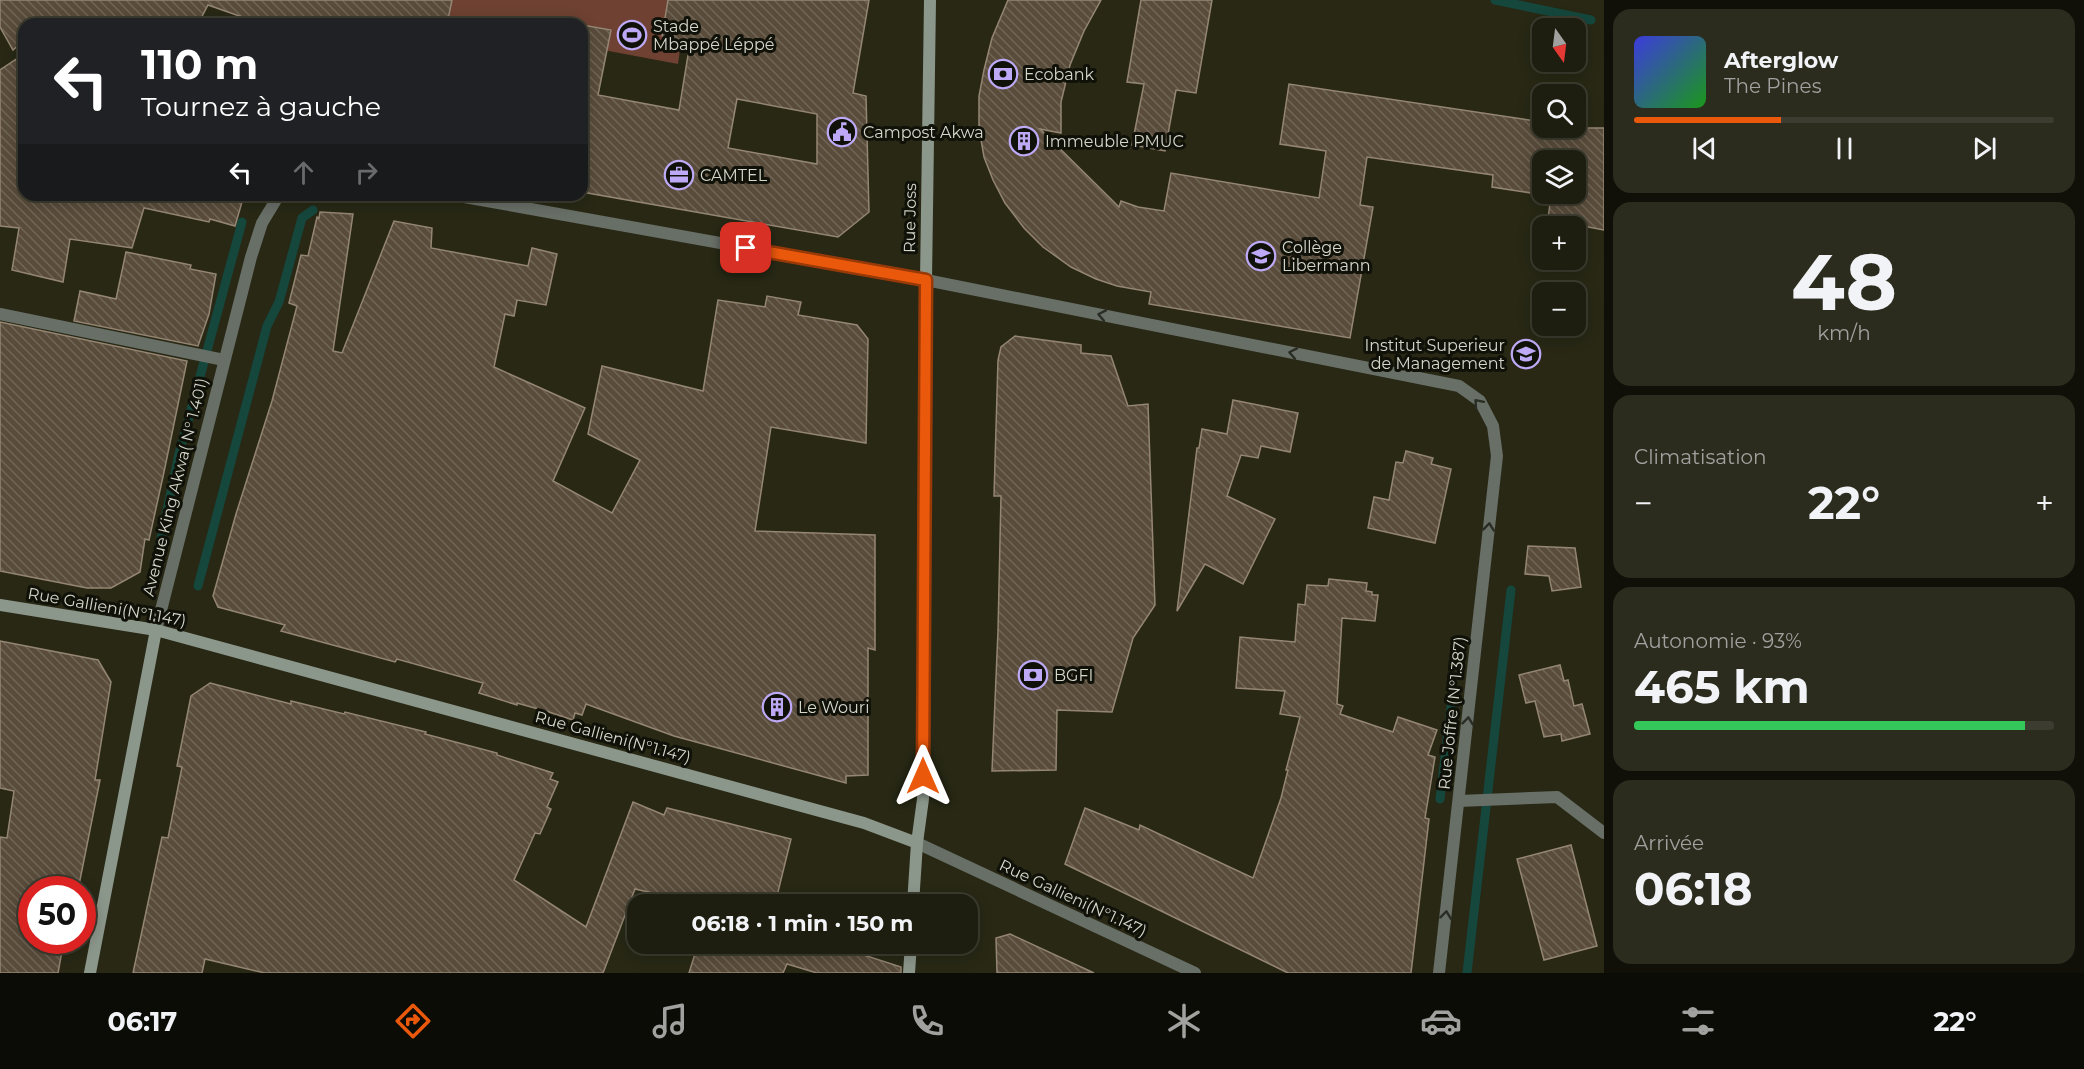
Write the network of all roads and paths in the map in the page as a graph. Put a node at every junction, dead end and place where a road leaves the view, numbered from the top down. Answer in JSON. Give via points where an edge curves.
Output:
{"nodes":[{"id":1,"x":930,"y":0,"type":"edge"},
{"id":2,"x":275,"y":201,"type":"edge"},
{"id":3,"x":486,"y":201,"type":"edge"},
{"id":4,"x":926,"y":280,"type":"junction"},
{"id":5,"x":0,"y":314,"type":"edge"},
{"id":6,"x":224,"y":360,"type":"junction"},
{"id":7,"x":0,"y":605,"type":"edge"},
{"id":8,"x":156,"y":630,"type":"junction"},
{"id":9,"x":1459,"y":801,"type":"junction"},
{"id":10,"x":1604,"y":833,"type":"edge"},
{"id":11,"x":917,"y":843,"type":"junction"},
{"id":12,"x":914,"y":894,"type":"edge"},
{"id":13,"x":910,"y":954,"type":"edge"},
{"id":14,"x":90,"y":973,"type":"edge"},
{"id":15,"x":909,"y":973,"type":"edge"},
{"id":16,"x":1194,"y":973,"type":"edge"},
{"id":17,"x":1439,"y":973,"type":"edge"}],
"edges":[{"from":1,"to":4,"type":"main road","name":"Rue Joss"},
{"from":2,"to":6,"type":"street","name":"Avenue King Akwa( N° 1.401)","via":[[262,223],[251,257]]},
{"from":3,"to":4,"type":"street","name":"Rue Joffre (N°1.387)"},
{"from":9,"to":4,"type":"street","name":"Rue Joffre (N°1.387)","one_way":true,"via":[[1497,456],[1493,426],[1480,401],[1459,386]]},
{"from":4,"to":11,"type":"main road","name":"Rue Joss","via":[[923,799]]},
{"from":5,"to":6,"type":"street"},
{"from":6,"to":8,"type":"street","name":"Avenue King Akwa( N° 1.401)"},
{"from":7,"to":8,"type":"main road","name":"Rue Gallieni(N°1.147)"},
{"from":8,"to":11,"type":"main road","name":"Rue Gallieni(N°1.147)","via":[[864,823]]},
{"from":8,"to":14,"type":"main road","name":"Avenue King Akwa( N° 1.401)"},
{"from":9,"to":10,"type":"street","via":[[1557,797]]},
{"from":17,"to":9,"type":"street","name":"Rue Joffre (N°1.387)","one_way":true},
{"from":11,"to":12,"type":"main road","name":"Rue Joss"},
{"from":11,"to":16,"type":"street","name":"Rue Gallieni(N°1.147)"},
{"from":13,"to":15,"type":"main road"}]}
